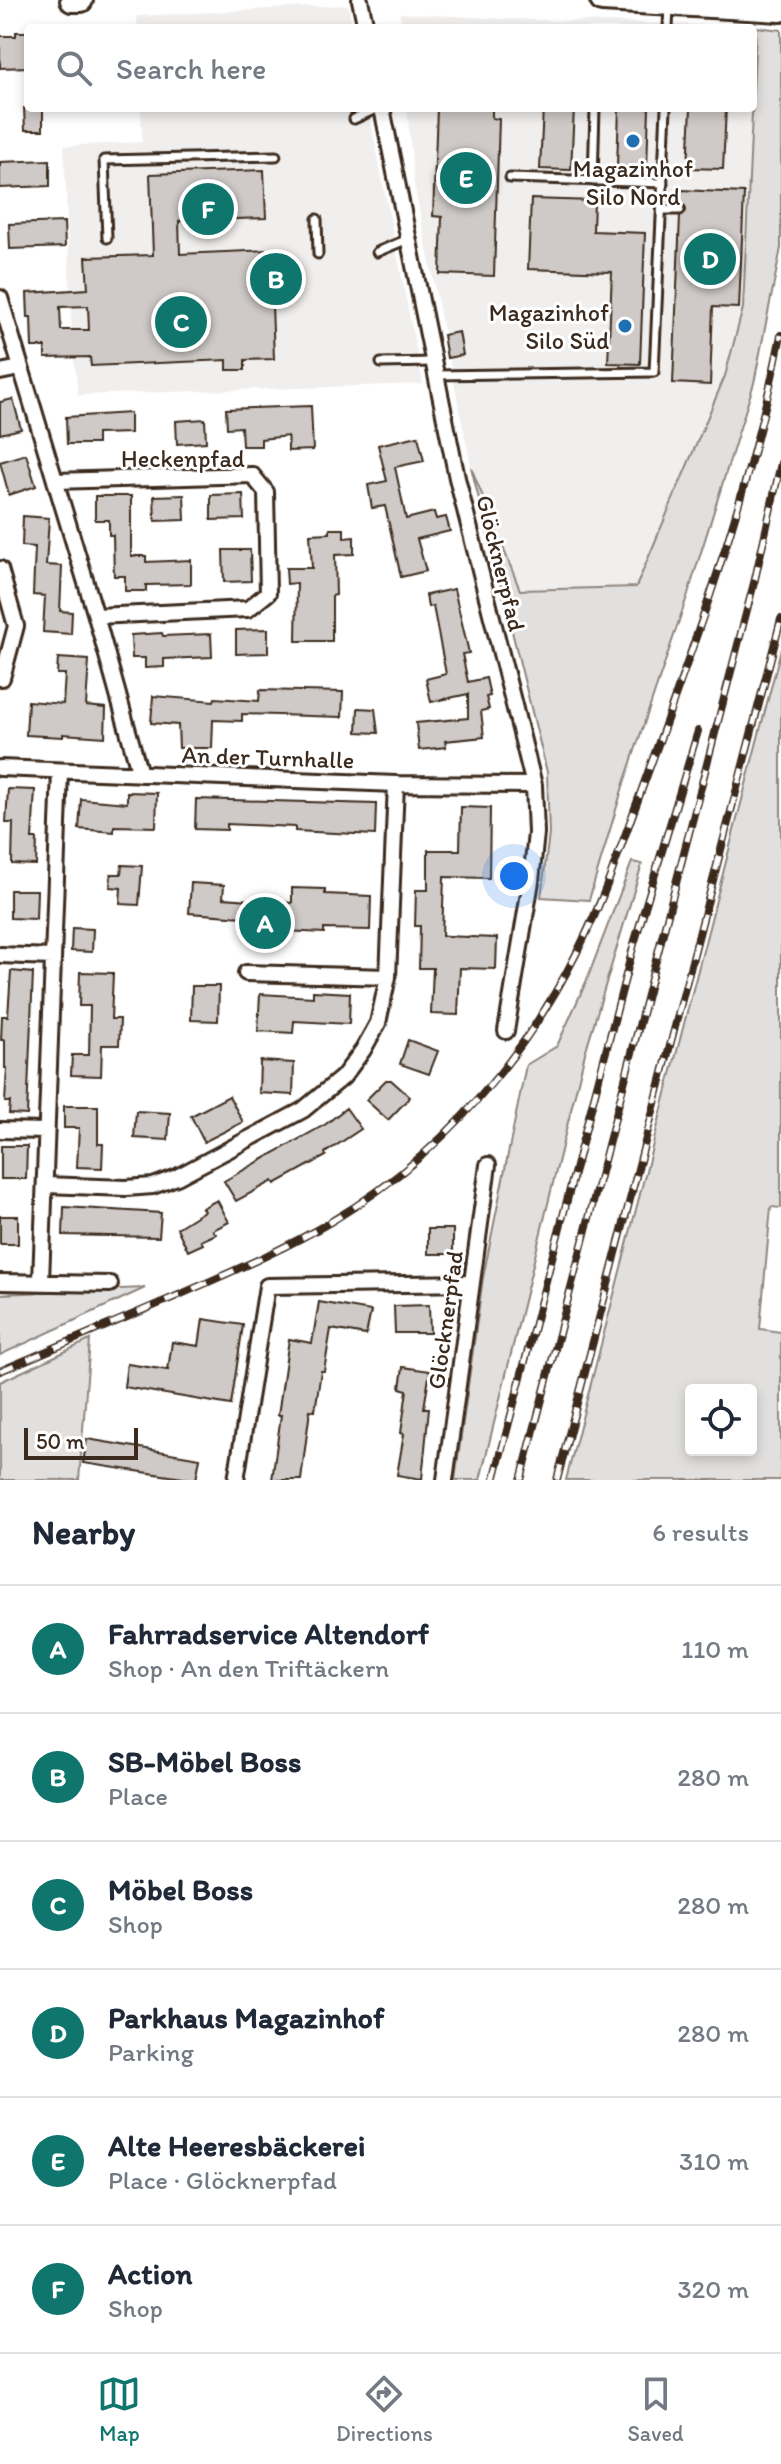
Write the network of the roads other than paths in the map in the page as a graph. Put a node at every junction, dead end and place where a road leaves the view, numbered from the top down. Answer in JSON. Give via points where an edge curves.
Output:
{"nodes":[{"id":1,"x":72,"y":0,"type":"edge"},
{"id":2,"x":81,"y":0,"type":"edge"},
{"id":3,"x":360,"y":0,"type":"edge"},
{"id":4,"x":602,"y":0,"type":"edge"},
{"id":5,"x":644,"y":1,"type":"edge"},
{"id":6,"x":669,"y":4,"type":"junction"},
{"id":7,"x":745,"y":4,"type":"edge"},
{"id":8,"x":781,"y":10,"type":"edge"},
{"id":9,"x":365,"y":24,"type":"edge"},
{"id":10,"x":668,"y":24,"type":"edge"},
{"id":11,"x":371,"y":112,"type":"edge"},
{"id":12,"x":381,"y":112,"type":"edge"},
{"id":13,"x":595,"y":112,"type":"edge"},
{"id":14,"x":666,"y":112,"type":"edge"},
{"id":15,"x":354,"y":119,"type":"dead end"},
{"id":16,"x":276,"y":156,"type":"dead end"},
{"id":17,"x":510,"y":178,"type":"dead end"},
{"id":18,"x":593,"y":181,"type":"junction"},
{"id":19,"x":663,"y":183,"type":"junction"},
{"id":20,"x":662,"y":210,"type":"junction"},
{"id":21,"x":680,"y":210,"type":"dead end"},
{"id":22,"x":317,"y":219,"type":"dead end"},
{"id":23,"x":107,"y":238,"type":"dead end"},
{"id":24,"x":408,"y":239,"type":"junction"},
{"id":25,"x":377,"y":252,"type":"dead end"},
{"id":26,"x":318,"y":254,"type":"dead end"},
{"id":27,"x":0,"y":298,"type":"edge"},
{"id":28,"x":381,"y":363,"type":"dead end"},
{"id":29,"x":20,"y":368,"type":"junction"},
{"id":30,"x":434,"y":369,"type":"junction"},
{"id":31,"x":0,"y":372,"type":"edge"},
{"id":32,"x":55,"y":481,"type":"junction"},
{"id":33,"x":0,"y":569,"type":"edge"},
{"id":34,"x":96,"y":616,"type":"junction"},
{"id":35,"x":0,"y":678,"type":"edge"},
{"id":36,"x":0,"y":768,"type":"edge"},
{"id":37,"x":60,"y":771,"type":"junction"},
{"id":38,"x":140,"y":774,"type":"junction"},
{"id":39,"x":396,"y":784,"type":"junction"},
{"id":40,"x":534,"y":785,"type":"junction"},
{"id":41,"x":0,"y":955,"type":"edge"},
{"id":42,"x":52,"y":957,"type":"junction"},
{"id":43,"x":246,"y":973,"type":"dead end"},
{"id":44,"x":388,"y":977,"type":"junction"},
{"id":45,"x":506,"y":1031,"type":"dead end"},
{"id":46,"x":0,"y":1130,"type":"edge"},
{"id":47,"x":46,"y":1131,"type":"junction"},
{"id":48,"x":488,"y":1165,"type":"dead end"},
{"id":49,"x":45,"y":1185,"type":"junction"},
{"id":50,"x":41,"y":1281,"type":"junction"},
{"id":51,"x":0,"y":1282,"type":"edge"},
{"id":52,"x":472,"y":1283,"type":"junction"},
{"id":53,"x":110,"y":1284,"type":"dead end"},
{"id":54,"x":236,"y":1480,"type":"edge"},
{"id":55,"x":445,"y":1480,"type":"edge"}],
"edges":[{"from":1,"to":2,"type":"main road"},
{"from":3,"to":9,"type":"street"},
{"from":4,"to":5,"type":"main road"},
{"from":5,"to":6,"type":"main road"},
{"from":6,"to":7,"type":"main road"},
{"from":6,"to":10,"type":"lane"},
{"from":7,"to":8,"type":"main road"},
{"from":11,"to":15,"type":"lane"},
{"from":12,"to":24,"type":"street","name":"Glöcknerpfad"},
{"from":13,"to":18,"type":"lane"},
{"from":14,"to":19,"type":"lane"},
{"from":16,"to":23,"type":"lane","via":[[104,160]]},
{"from":17,"to":18,"type":"lane"},
{"from":18,"to":19,"type":"lane"},
{"from":19,"to":20,"type":"lane"},
{"from":20,"to":21,"type":"lane"},
{"from":20,"to":30,"type":"lane","via":[[654,372]]},
{"from":22,"to":26,"type":"lane"},
{"from":24,"to":25,"type":"lane"},
{"from":24,"to":30,"type":"street","name":"Glöcknerpfad"},
{"from":27,"to":29,"type":"street"},
{"from":28,"to":30,"type":"lane"},
{"from":29,"to":31,"type":"street"},
{"from":29,"to":32,"type":"street"},
{"from":30,"to":40,"type":"street","name":"Glöcknerpfad"},
{"from":32,"to":34,"type":"street"},
{"from":32,"to":34,"type":"street","name":"Heckenpfad","via":[[252,475],[266,492],[268,593],[248,609]]},
{"from":33,"to":35,"type":"street","via":[[16,626]]},
{"from":34,"to":38,"type":"street"},
{"from":36,"to":37,"type":"street","name":"An der Turnhalle"},
{"from":37,"to":38,"type":"street","name":"An der Turnhalle"},
{"from":37,"to":42,"type":"street"},
{"from":38,"to":39,"type":"street","name":"An der Turnhalle"},
{"from":39,"to":40,"type":"street","name":"An der Turnhalle"},
{"from":39,"to":44,"type":"street"},
{"from":40,"to":45,"type":"street","name":"Glöcknerpfad","via":[[532,869]]},
{"from":41,"to":42,"type":"street"},
{"from":42,"to":47,"type":"street"},
{"from":43,"to":44,"type":"street"},
{"from":44,"to":49,"type":"street","via":[[378,1023],[363,1050],[343,1077],[303,1110],[153,1186]]},
{"from":46,"to":47,"type":"street"},
{"from":47,"to":49,"type":"street"},
{"from":48,"to":52,"type":"street","name":"Glöcknerpfad"},
{"from":49,"to":50,"type":"street"},
{"from":50,"to":51,"type":"street"},
{"from":50,"to":53,"type":"street"},
{"from":52,"to":54,"type":"street","via":[[267,1286]]},
{"from":52,"to":55,"type":"street","name":"Glöcknerpfad"}]}
